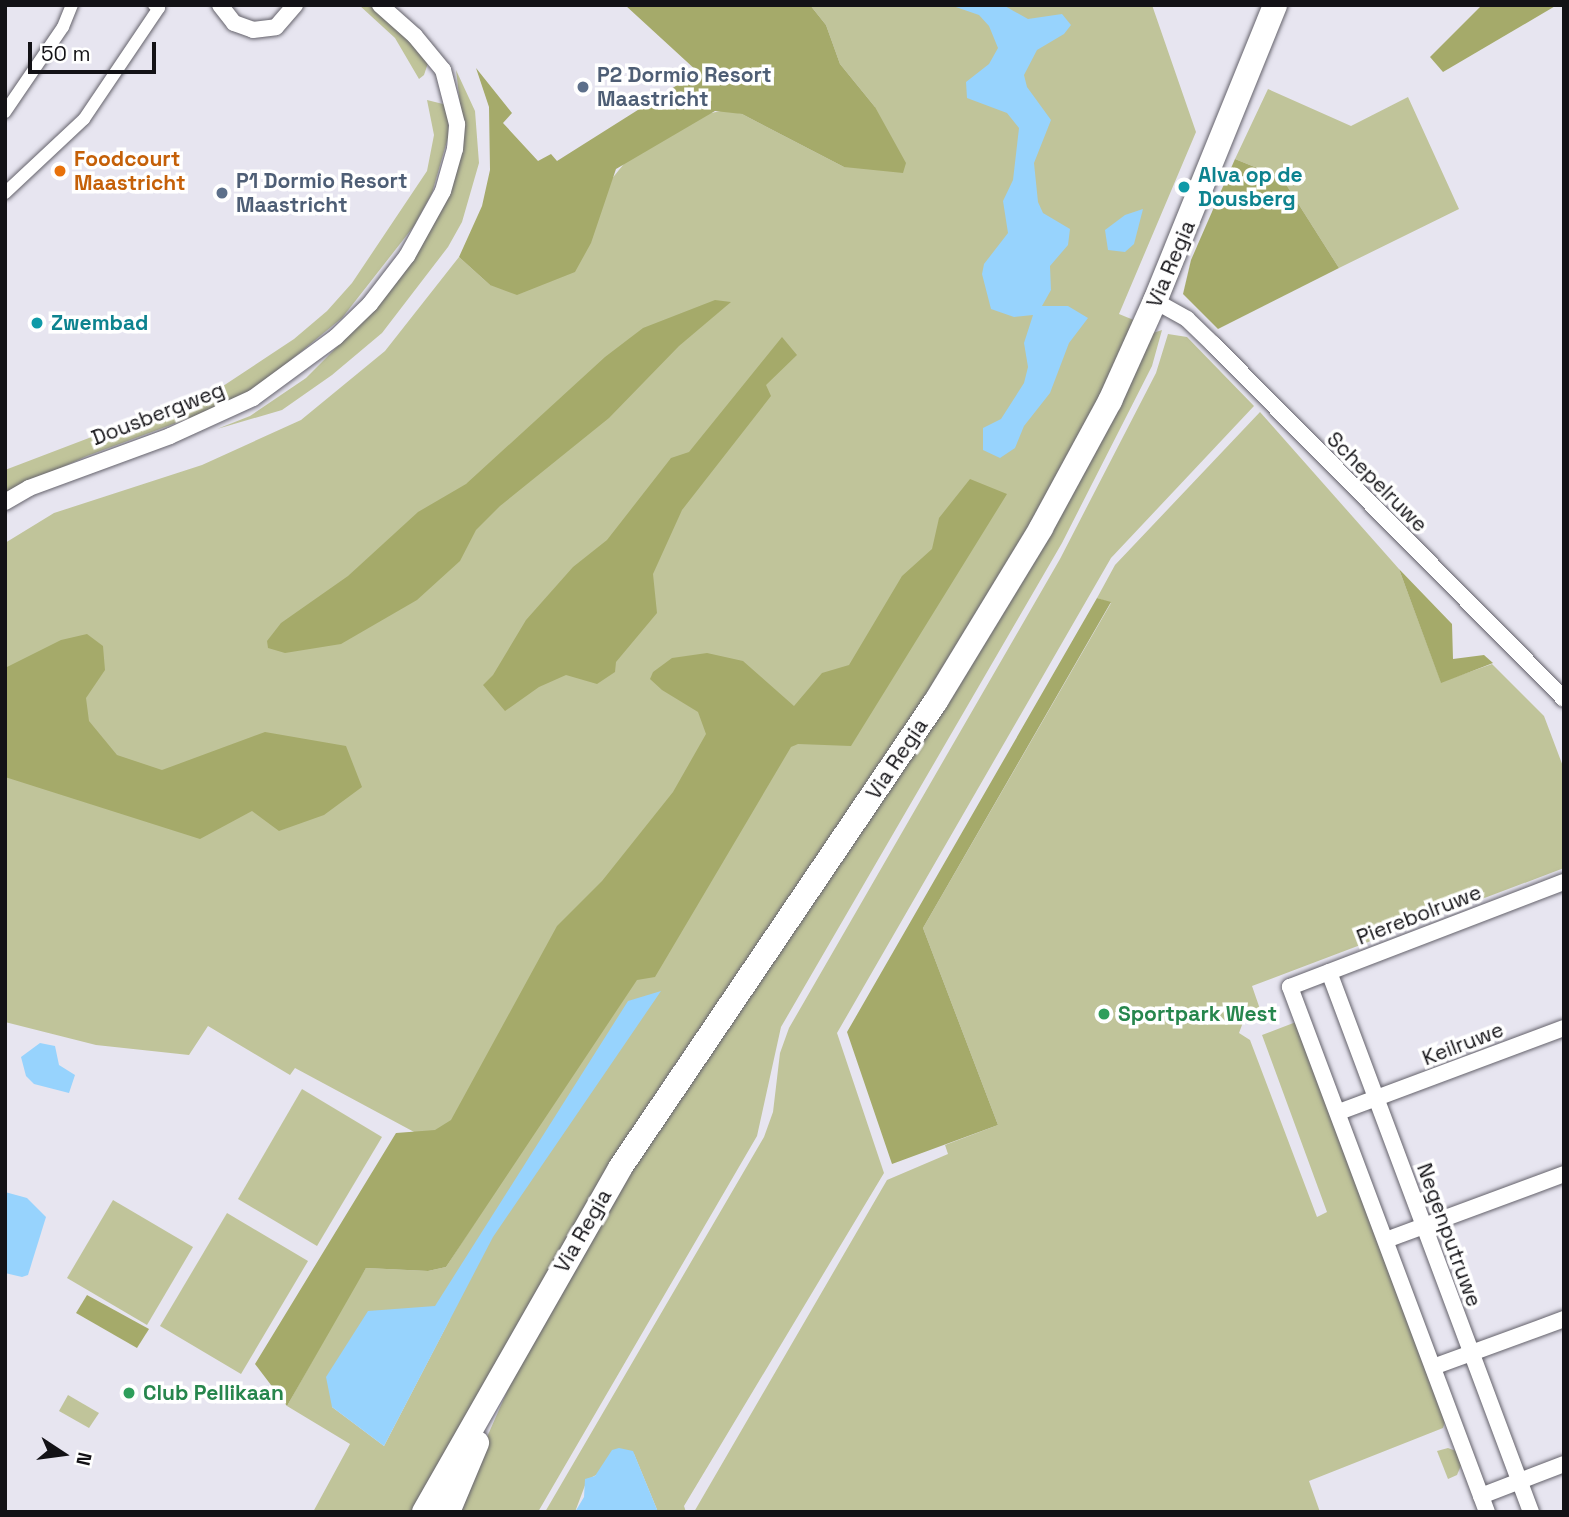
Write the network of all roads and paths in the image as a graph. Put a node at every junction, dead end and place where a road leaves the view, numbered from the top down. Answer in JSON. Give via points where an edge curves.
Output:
{"nodes":[{"id":1,"x":72,"y":5,"type":"edge"},
{"id":2,"x":155,"y":5,"type":"edge"},
{"id":3,"x":220,"y":5,"type":"edge"},
{"id":4,"x":295,"y":5,"type":"edge"},
{"id":5,"x":380,"y":5,"type":"edge"},
{"id":6,"x":1275,"y":5,"type":"edge"},
{"id":7,"x":1292,"y":5,"type":"edge"},
{"id":8,"x":5,"y":112,"type":"edge"},
{"id":9,"x":1227,"y":129,"type":"junction"},
{"id":10,"x":5,"y":193,"type":"edge"},
{"id":11,"x":1155,"y":301,"type":"junction"},
{"id":12,"x":5,"y":502,"type":"edge"},
{"id":13,"x":1564,"y":699,"type":"edge"},
{"id":14,"x":1564,"y":882,"type":"edge"},
{"id":15,"x":1329,"y":972,"type":"junction"},
{"id":16,"x":1564,"y":1028,"type":"edge"},
{"id":17,"x":1376,"y":1098,"type":"junction"},
{"id":18,"x":1339,"y":1112,"type":"junction"},
{"id":19,"x":1564,"y":1174,"type":"edge"},
{"id":20,"x":1424,"y":1225,"type":"junction"},
{"id":21,"x":1386,"y":1240,"type":"junction"},
{"id":22,"x":1564,"y":1319,"type":"edge"},
{"id":23,"x":1471,"y":1353,"type":"junction"},
{"id":24,"x":512,"y":1359,"type":"junction"},
{"id":25,"x":1433,"y":1367,"type":"junction"},
{"id":26,"x":1564,"y":1464,"type":"edge"},
{"id":27,"x":1519,"y":1480,"type":"junction"},
{"id":28,"x":1481,"y":1496,"type":"junction"},
{"id":29,"x":424,"y":1512,"type":"edge"},
{"id":30,"x":448,"y":1512,"type":"edge"},
{"id":31,"x":1487,"y":1512,"type":"edge"},
{"id":32,"x":1531,"y":1512,"type":"edge"}],
"edges":[{"from":1,"to":8,"type":"street","via":[[63,27]]},
{"from":2,"to":10,"type":"street","via":[[159,8],[84,119]]},
{"from":3,"to":4,"type":"street","via":[[234,23],[253,30],[276,27]]},
{"from":5,"to":12,"type":"street","name":"Dousbergweg","via":[[415,36],[443,70],[457,124],[446,184],[407,256],[337,337],[253,398],[218,417],[29,488]]},
{"from":6,"to":9,"type":"main road","name":"Via Regia"},
{"from":7,"to":9,"type":"main road","name":"Via Regia"},
{"from":9,"to":11,"type":"main road","name":"Via Regia"},
{"from":11,"to":13,"type":"street","name":"Schepelruwe","via":[[1188,318]]},
{"from":11,"to":24,"type":"main road","name":"Via Regia","via":[[1075,468],[984,625],[867,804],[671,1087],[583,1228]]},
{"from":14,"to":15,"type":"street","name":"Pierebolruwe"},
{"from":15,"to":17,"type":"street","name":"Negenputruwe"},
{"from":15,"to":18,"type":"street","name":"Pierebolruwe","via":[[1290,987]]},
{"from":16,"to":17,"type":"street","name":"Keilruwe"},
{"from":17,"to":18,"type":"street","name":"Keilruwe"},
{"from":17,"to":20,"type":"street","name":"Negenputruwe"},
{"from":18,"to":21,"type":"street"},
{"from":19,"to":20,"type":"street"},
{"from":20,"to":21,"type":"street"},
{"from":20,"to":23,"type":"street","name":"Negenputruwe"},
{"from":21,"to":25,"type":"street"},
{"from":22,"to":23,"type":"street"},
{"from":23,"to":25,"type":"street"},
{"from":23,"to":27,"type":"street","name":"Negenputruwe"},
{"from":24,"to":29,"type":"main road","name":"Via Regia"},
{"from":24,"to":30,"type":"main road","name":"Via Regia"},
{"from":25,"to":28,"type":"street"},
{"from":26,"to":27,"type":"street"},
{"from":27,"to":28,"type":"street"},
{"from":27,"to":32,"type":"street","name":"Negenputruwe"},
{"from":28,"to":31,"type":"street"}]}
